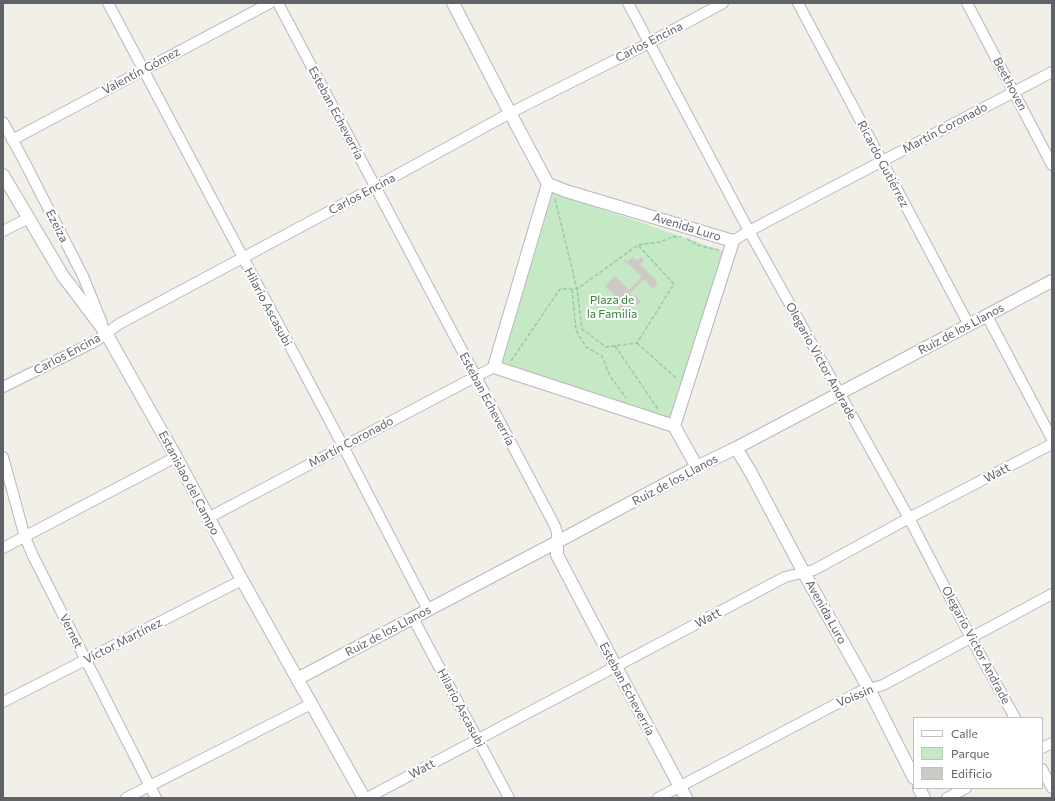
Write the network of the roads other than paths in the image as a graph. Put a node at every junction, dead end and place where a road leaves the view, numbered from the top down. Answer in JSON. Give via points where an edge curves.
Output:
{"nodes":[{"id":1,"x":108,"y":3,"type":"edge"},
{"id":2,"x":270,"y":3,"type":"edge"},
{"id":3,"x":278,"y":3,"type":"edge"},
{"id":4,"x":453,"y":3,"type":"edge"},
{"id":5,"x":628,"y":3,"type":"edge"},
{"id":6,"x":723,"y":3,"type":"edge"},
{"id":7,"x":798,"y":3,"type":"edge"},
{"id":8,"x":967,"y":3,"type":"edge"},
{"id":9,"x":649,"y":43,"type":"junction"},
{"id":10,"x":144,"y":70,"type":"junction"},
{"id":11,"x":1052,"y":72,"type":"edge"},
{"id":12,"x":1014,"y":92,"type":"junction"},
{"id":13,"x":510,"y":113,"type":"junction"},
{"id":14,"x":3,"y":122,"type":"edge"},
{"id":15,"x":12,"y":140,"type":"junction"},
{"id":16,"x":882,"y":161,"type":"junction"},
{"id":17,"x":1052,"y":165,"type":"edge"},
{"id":18,"x":3,"y":175,"type":"edge"},
{"id":19,"x":548,"y":184,"type":"junction"},
{"id":20,"x":375,"y":187,"type":"junction"},
{"id":21,"x":29,"y":218,"type":"junction"},
{"id":22,"x":3,"y":231,"type":"edge"},
{"id":23,"x":749,"y":231,"type":"junction"},
{"id":24,"x":733,"y":241,"type":"junction"},
{"id":25,"x":242,"y":257,"type":"junction"},
{"id":26,"x":1052,"y":281,"type":"edge"},
{"id":27,"x":987,"y":316,"type":"junction"},
{"id":28,"x":969,"y":325,"type":"junction"},
{"id":29,"x":106,"y":333,"type":"junction"},
{"id":30,"x":494,"y":367,"type":"junction"},
{"id":31,"x":475,"y":377,"type":"junction"},
{"id":32,"x":3,"y":387,"type":"edge"},
{"id":33,"x":839,"y":393,"type":"junction"},
{"id":34,"x":674,"y":426,"type":"junction"},
{"id":35,"x":1052,"y":439,"type":"edge"},
{"id":36,"x":1052,"y":444,"type":"edge"},
{"id":37,"x":343,"y":446,"type":"junction"},
{"id":38,"x":736,"y":448,"type":"junction"},
{"id":39,"x":3,"y":457,"type":"edge"},
{"id":40,"x":176,"y":457,"type":"junction"},
{"id":41,"x":697,"y":467,"type":"junction"},
{"id":42,"x":208,"y":518,"type":"junction"},
{"id":43,"x":909,"y":518,"type":"junction"},
{"id":44,"x":25,"y":537,"type":"junction"},
{"id":45,"x":557,"y":542,"type":"junction"},
{"id":46,"x":3,"y":548,"type":"edge"},
{"id":47,"x":804,"y":573,"type":"junction"},
{"id":48,"x":242,"y":580,"type":"junction"},
{"id":49,"x":1052,"y":594,"type":"edge"},
{"id":50,"x":428,"y":610,"type":"junction"},
{"id":51,"x":413,"y":618,"type":"junction"},
{"id":52,"x":970,"y":638,"type":"junction"},
{"id":53,"x":86,"y":660,"type":"junction"},
{"id":54,"x":616,"y":667,"type":"junction"},
{"id":55,"x":298,"y":679,"type":"junction"},
{"id":56,"x":869,"y":688,"type":"junction"},
{"id":57,"x":3,"y":702,"type":"edge"},
{"id":58,"x":311,"y":704,"type":"junction"},
{"id":59,"x":1014,"y":717,"type":"edge"},
{"id":60,"x":478,"y":740,"type":"junction"},
{"id":61,"x":1052,"y":743,"type":"edge"},
{"id":62,"x":1043,"y":748,"type":"edge"},
{"id":63,"x":1043,"y":771,"type":"edge"},
{"id":64,"x":913,"y":776,"type":"edge"},
{"id":65,"x":149,"y":786,"type":"junction"},
{"id":66,"x":680,"y":786,"type":"junction"},
{"id":67,"x":1052,"y":788,"type":"edge"},
{"id":68,"x":920,"y":789,"type":"edge"},
{"id":69,"x":964,"y":789,"type":"edge"},
{"id":70,"x":126,"y":798,"type":"edge"},
{"id":71,"x":156,"y":798,"type":"edge"},
{"id":72,"x":366,"y":798,"type":"edge"},
{"id":73,"x":509,"y":798,"type":"edge"},
{"id":74,"x":658,"y":798,"type":"edge"},
{"id":75,"x":686,"y":798,"type":"edge"},
{"id":76,"x":924,"y":798,"type":"edge"},
{"id":77,"x":948,"y":798,"type":"edge"}],
"edges":[{"from":1,"to":10,"type":"street","name":"Hilario Ascasubi"},
{"from":2,"to":10,"type":"street","name":"Valentín Gómez"},
{"from":3,"to":20,"type":"street","name":"Esteban Echeverría"},
{"from":4,"to":13,"type":"street"},
{"from":5,"to":9,"type":"street","name":"Olegario Victor Andrade"},
{"from":6,"to":9,"type":"street","name":"Carlos Encina"},
{"from":7,"to":16,"type":"street","name":"Ricardo Gutiérrez"},
{"from":8,"to":12,"type":"street","name":"Beethoven"},
{"from":9,"to":13,"type":"street","name":"Carlos Encina"},
{"from":9,"to":23,"type":"street","name":"Olegario Victor Andrade"},
{"from":10,"to":15,"type":"street","name":"Valentín Gómez"},
{"from":10,"to":25,"type":"street","name":"Hilario Ascasubi"},
{"from":11,"to":12,"type":"street","name":"Martín Coronado"},
{"from":12,"to":16,"type":"street","name":"Martín Coronado"},
{"from":12,"to":17,"type":"street","name":"Beethoven"},
{"from":13,"to":19,"type":"street"},
{"from":13,"to":20,"type":"street","name":"Carlos Encina"},
{"from":14,"to":15,"type":"street","name":"Ezeiza"},
{"from":15,"to":29,"type":"street","name":"Ezeiza","via":[[83,276]]},
{"from":16,"to":23,"type":"street","name":"Martín Coronado"},
{"from":16,"to":28,"type":"street","name":"Ricardo Gutiérrez"},
{"from":18,"to":21,"type":"street","name":"Estanislao del Campo"},
{"from":19,"to":24,"type":"street","name":"Avenida Luro"},
{"from":19,"to":30,"type":"street"},
{"from":20,"to":25,"type":"street","name":"Carlos Encina"},
{"from":20,"to":31,"type":"street","name":"Esteban Echeverría"},
{"from":21,"to":22,"type":"street"},
{"from":21,"to":29,"type":"street","name":"Estanislao del Campo","via":[[63,276]]},
{"from":23,"to":24,"type":"street","name":"Martín Coronado"},
{"from":23,"to":33,"type":"street","name":"Olegario Victor Andrade"},
{"from":24,"to":34,"type":"street","name":"Avenida Luro"},
{"from":25,"to":29,"type":"street","name":"Carlos Encina"},
{"from":25,"to":37,"type":"street","name":"Hilario Ascasubi"},
{"from":26,"to":27,"type":"street","name":"Ruiz de los Llanos"},
{"from":27,"to":28,"type":"street","name":"Ruiz de los Llanos"},
{"from":27,"to":35,"type":"street"},
{"from":28,"to":33,"type":"street","name":"Ruiz de los Llanos"},
{"from":29,"to":32,"type":"street","name":"Carlos Encina","via":[[96,341]]},
{"from":29,"to":40,"type":"street","name":"Estanislao del Campo"},
{"from":30,"to":31,"type":"street","name":"Martín Coronado"},
{"from":30,"to":34,"type":"street"},
{"from":31,"to":37,"type":"street","name":"Martín Coronado"},
{"from":31,"to":45,"type":"street","name":"Esteban Echeverría","via":[[554,526]]},
{"from":33,"to":38,"type":"street","name":"Ruiz de los Llanos"},
{"from":33,"to":43,"type":"street","name":"Olegario Victor Andrade"},
{"from":34,"to":41,"type":"street"},
{"from":36,"to":43,"type":"street","name":"Watt"},
{"from":37,"to":42,"type":"street","name":"Martín Coronado"},
{"from":37,"to":50,"type":"street","name":"Hilario Ascasubi"},
{"from":38,"to":41,"type":"street","name":"Ruiz de los Llanos"},
{"from":38,"to":47,"type":"street","name":"Avenida Luro"},
{"from":39,"to":44,"type":"street","name":"Vernet"},
{"from":40,"to":42,"type":"street","name":"Estanislao del Campo"},
{"from":40,"to":44,"type":"street"},
{"from":41,"to":45,"type":"street","name":"Ruiz de los Llanos"},
{"from":42,"to":48,"type":"street","name":"Estanislao del Campo"},
{"from":43,"to":47,"type":"street","name":"Watt"},
{"from":43,"to":52,"type":"street","name":"Olegario Victor Andrade"},
{"from":44,"to":46,"type":"street"},
{"from":44,"to":53,"type":"street","name":"Vernet"},
{"from":45,"to":50,"type":"street","name":"Ruiz de los Llanos"},
{"from":45,"to":54,"type":"street","name":"Esteban Echeverría","via":[[557,555]]},
{"from":47,"to":54,"type":"street","name":"Watt","via":[[785,577]]},
{"from":47,"to":56,"type":"street","name":"Avenida Luro"},
{"from":48,"to":53,"type":"street","name":"Víctor Martínez"},
{"from":48,"to":55,"type":"street","name":"Estanislao del Campo"},
{"from":49,"to":52,"type":"street","name":"Voissin"},
{"from":50,"to":51,"type":"street","name":"Ruiz de los Llanos"},
{"from":51,"to":55,"type":"street","name":"Ruiz de los Llanos"},
{"from":51,"to":60,"type":"street","name":"Hilario Ascasubi"},
{"from":52,"to":56,"type":"street","name":"Voissin","via":[[883,685]]},
{"from":52,"to":59,"type":"street","name":"Olegario Victor Andrade"},
{"from":53,"to":57,"type":"street","name":"Víctor Martínez"},
{"from":53,"to":65,"type":"street","name":"Vernet"},
{"from":54,"to":60,"type":"street","name":"Watt"},
{"from":54,"to":66,"type":"street","name":"Esteban Echeverría"},
{"from":55,"to":58,"type":"street","name":"Estanislao del Campo"},
{"from":56,"to":64,"type":"street","name":"Avenida Luro"},
{"from":56,"to":66,"type":"street","name":"Voissin"},
{"from":58,"to":65,"type":"street"},
{"from":58,"to":72,"type":"street","name":"Estanislao del Campo"},
{"from":60,"to":72,"type":"street","name":"Watt"},
{"from":60,"to":73,"type":"street","name":"Hilario Ascasubi"},
{"from":61,"to":62,"type":"street"},
{"from":63,"to":67,"type":"street"},
{"from":65,"to":70,"type":"street"},
{"from":65,"to":71,"type":"street","name":"Vernet"},
{"from":66,"to":74,"type":"street","name":"Voissin"},
{"from":66,"to":75,"type":"street","name":"Esteban Echeverría"},
{"from":68,"to":76,"type":"street"},
{"from":69,"to":77,"type":"street"}]}
